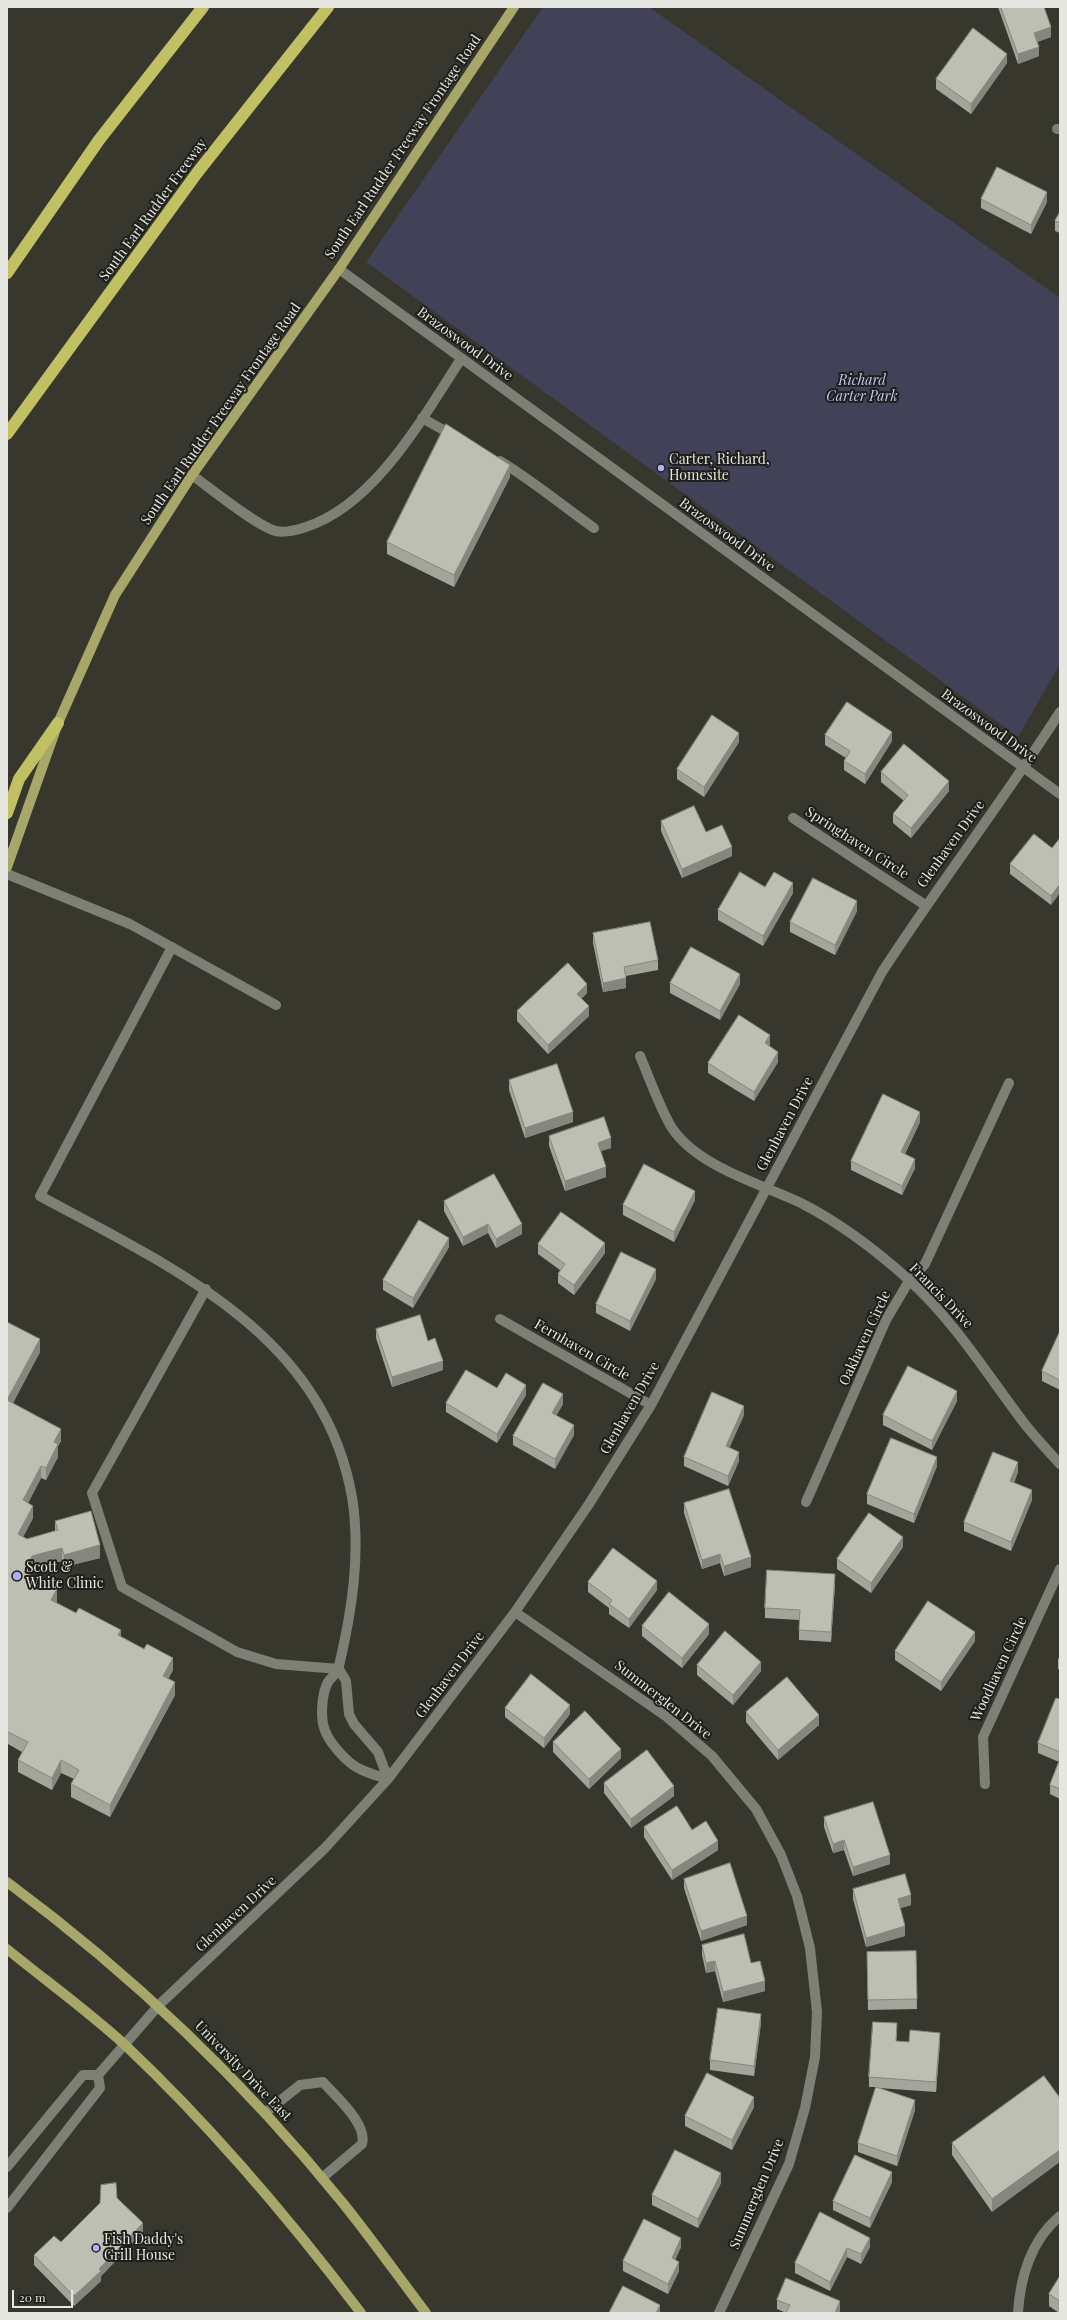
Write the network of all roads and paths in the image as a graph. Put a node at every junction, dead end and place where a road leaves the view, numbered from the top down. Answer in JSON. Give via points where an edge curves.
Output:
{"nodes":[{"id":1,"x":203,"y":7,"type":"edge"},
{"id":2,"x":328,"y":7,"type":"edge"},
{"id":3,"x":514,"y":7,"type":"edge"},
{"id":4,"x":339,"y":269,"type":"junction"},
{"id":5,"x":7,"y":273,"type":"edge"},
{"id":6,"x":461,"y":359,"type":"junction"},
{"id":7,"x":422,"y":418,"type":"junction"},
{"id":8,"x":7,"y":434,"type":"edge"},
{"id":9,"x":466,"y":442,"type":"edge"},
{"id":10,"x":492,"y":456,"type":"edge"},
{"id":11,"x":192,"y":475,"type":"junction"},
{"id":12,"x":594,"y":528,"type":"dead end"},
{"id":13,"x":1060,"y":712,"type":"edge"},
{"id":14,"x":58,"y":723,"type":"junction"},
{"id":15,"x":1024,"y":769,"type":"junction"},
{"id":16,"x":1060,"y":794,"type":"edge"},
{"id":17,"x":7,"y":813,"type":"edge"},
{"id":18,"x":793,"y":818,"type":"dead end"},
{"id":19,"x":7,"y":867,"type":"edge"},
{"id":20,"x":7,"y":874,"type":"edge"},
{"id":21,"x":925,"y":905,"type":"junction"},
{"id":22,"x":172,"y":946,"type":"junction"},
{"id":23,"x":276,"y":1005,"type":"dead end"},
{"id":24,"x":640,"y":1056,"type":"dead end"},
{"id":25,"x":1009,"y":1083,"type":"dead end"},
{"id":26,"x":766,"y":1189,"type":"junction"},
{"id":27,"x":909,"y":1281,"type":"junction"},
{"id":28,"x":206,"y":1289,"type":"junction"},
{"id":29,"x":500,"y":1319,"type":"dead end"},
{"id":30,"x":650,"y":1405,"type":"junction"},
{"id":31,"x":1060,"y":1464,"type":"edge"},
{"id":32,"x":806,"y":1502,"type":"dead end"},
{"id":33,"x":1060,"y":1569,"type":"edge"},
{"id":34,"x":515,"y":1612,"type":"junction"},
{"id":35,"x":339,"y":1669,"type":"junction"},
{"id":36,"x":388,"y":1779,"type":"junction"},
{"id":37,"x":986,"y":1784,"type":"dead end"},
{"id":38,"x":7,"y":1882,"type":"edge"},
{"id":39,"x":7,"y":1949,"type":"edge"},
{"id":40,"x":159,"y":2005,"type":"junction"},
{"id":41,"x":124,"y":2044,"type":"junction"},
{"id":42,"x":98,"y":2076,"type":"junction"},
{"id":43,"x":266,"y":2113,"type":"junction"},
{"id":44,"x":7,"y":2167,"type":"edge"},
{"id":45,"x":322,"y":2178,"type":"junction"},
{"id":46,"x":7,"y":2208,"type":"edge"},
{"id":47,"x":1060,"y":2216,"type":"edge"},
{"id":48,"x":361,"y":2313,"type":"edge"},
{"id":49,"x":426,"y":2313,"type":"edge"},
{"id":50,"x":719,"y":2313,"type":"edge"},
{"id":51,"x":1018,"y":2313,"type":"edge"}],
"edges":[{"from":1,"to":5,"type":"highway","via":[[99,140]]},
{"from":2,"to":8,"type":"highway","name":"South Earl Rudder Freeway","via":[[197,173]]},
{"from":3,"to":4,"type":"main road","name":"South Earl Rudder Freeway Frontage Road"},
{"from":4,"to":6,"type":"street","name":"Brazoswood Drive"},
{"from":4,"to":11,"type":"main road","name":"South Earl Rudder Freeway Frontage Road"},
{"from":6,"to":7,"type":"street"},
{"from":6,"to":15,"type":"street","name":"Brazoswood Drive"},
{"from":7,"to":9,"type":"street"},
{"from":7,"to":11,"type":"street","via":[[364,490],[340,510],[315,524],[297,530],[276,531],[254,519]]},
{"from":10,"to":12,"type":"street"},
{"from":11,"to":14,"type":"main road","name":"South Earl Rudder Freeway Frontage Road","via":[[115,595]]},
{"from":13,"to":15,"type":"street","name":"Glenhaven Drive"},
{"from":14,"to":17,"type":"highway","via":[[19,779]]},
{"from":14,"to":19,"type":"main road","name":"South Earl Rudder Freeway Frontage Road"},
{"from":15,"to":16,"type":"street","name":"Brazoswood Drive"},
{"from":15,"to":21,"type":"street","name":"Glenhaven Drive"},
{"from":18,"to":21,"type":"street","name":"Springhaven Circle"},
{"from":20,"to":22,"type":"street","via":[[102,911]]},
{"from":21,"to":26,"type":"street","name":"Glenhaven Drive","via":[[882,972]]},
{"from":22,"to":23,"type":"street"},
{"from":22,"to":28,"type":"street","via":[[40,1196]]},
{"from":24,"to":26,"type":"street","name":"Francis Drive","via":[[672,1128],[691,1148],[710,1161]]},
{"from":25,"to":27,"type":"street","name":"Oakhaven Circle","via":[[925,1264]]},
{"from":26,"to":27,"type":"street","name":"Francis Drive","via":[[801,1203],[828,1219],[873,1249]]},
{"from":26,"to":30,"type":"street","name":"Glenhaven Drive"},
{"from":27,"to":31,"type":"street","name":"Francis Drive","via":[[944,1316],[974,1352],[1025,1424]]},
{"from":27,"to":32,"type":"street","name":"Oakhaven Circle","via":[[886,1320]]},
{"from":28,"to":35,"type":"street","via":[[271,1343],[294,1368],[322,1410],[334,1434],[351,1496],[356,1528],[355,1568]]},
{"from":28,"to":35,"type":"street","via":[[92,1493],[122,1587],[237,1652],[276,1664]]},
{"from":29,"to":30,"type":"street","name":"Fernhaven Circle"},
{"from":30,"to":34,"type":"street","name":"Glenhaven Drive","via":[[589,1504]]},
{"from":33,"to":37,"type":"street","name":"Woodhaven Circle","via":[[983,1737]]},
{"from":34,"to":36,"type":"street","name":"Glenhaven Drive"},
{"from":34,"to":50,"type":"street","name":"Summerglen Drive","via":[[667,1717],[712,1756],[756,1809],[781,1855],[797,1896],[810,1948],[817,2012],[815,2057],[806,2108],[788,2164]]},
{"from":35,"to":36,"type":"street","via":[[346,1681],[352,1719],[360,1733],[378,1752]]},
{"from":35,"to":36,"type":"street","via":[[328,1682],[324,1692],[323,1724],[327,1736],[335,1748],[360,1769]]},
{"from":36,"to":40,"type":"street","name":"Glenhaven Drive","via":[[325,1848]]},
{"from":38,"to":40,"type":"main road","name":"University Drive East","via":[[65,1925]]},
{"from":39,"to":41,"type":"main road"},
{"from":40,"to":41,"type":"street","name":"Glenhaven Drive"},
{"from":40,"to":43,"type":"main road","name":"University Drive East"},
{"from":41,"to":42,"type":"street","name":"Glenhaven Drive"},
{"from":41,"to":48,"type":"main road","via":[[246,2169]]},
{"from":42,"to":44,"type":"street","via":[[83,2075]]},
{"from":42,"to":46,"type":"street","via":[[100,2088]]},
{"from":43,"to":45,"type":"main road","name":"University Drive East"},
{"from":43,"to":45,"type":"street","via":[[300,2085],[323,2082],[354,2118],[362,2129],[364,2138],[362,2144]]},
{"from":45,"to":49,"type":"main road","name":"University Drive East"},
{"from":47,"to":51,"type":"street","via":[[1038,2243],[1026,2267],[1019,2293]]}]}
